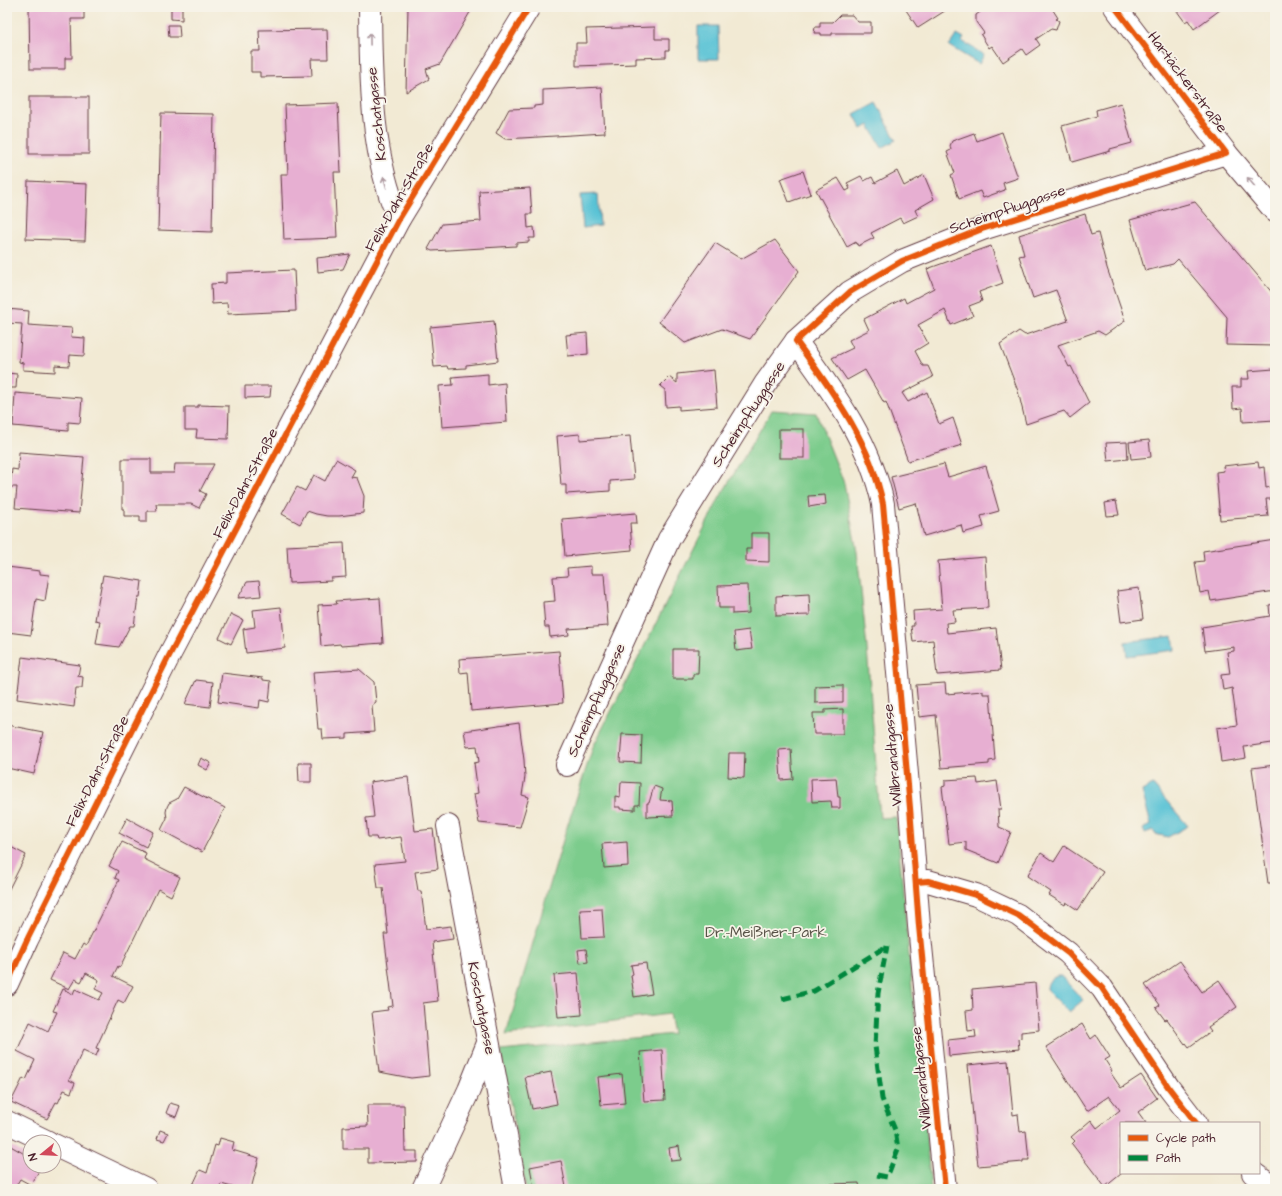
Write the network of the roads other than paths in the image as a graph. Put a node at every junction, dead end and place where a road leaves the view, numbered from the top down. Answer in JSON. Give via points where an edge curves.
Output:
{"nodes":[{"id":1,"x":370,"y":7,"type":"edge"},
{"id":2,"x":529,"y":7,"type":"edge"},
{"id":3,"x":1115,"y":7,"type":"edge"},
{"id":4,"x":1226,"y":153,"type":"junction"},
{"id":5,"x":1275,"y":211,"type":"edge"},
{"id":6,"x":399,"y":219,"type":"junction"},
{"id":7,"x":796,"y":341,"type":"junction"},
{"id":8,"x":567,"y":765,"type":"dead end"},
{"id":9,"x":448,"y":826,"type":"dead end"},
{"id":10,"x":916,"y":882,"type":"junction"},
{"id":11,"x":7,"y":984,"type":"edge"},
{"id":12,"x":488,"y":1043,"type":"junction"},
{"id":13,"x":7,"y":1122,"type":"edge"},
{"id":14,"x":1195,"y":1122,"type":"edge"},
{"id":15,"x":32,"y":1134,"type":"edge"},
{"id":16,"x":62,"y":1149,"type":"edge"},
{"id":17,"x":1254,"y":1174,"type":"edge"},
{"id":18,"x":146,"y":1189,"type":"edge"},
{"id":19,"x":423,"y":1189,"type":"edge"},
{"id":20,"x":516,"y":1189,"type":"edge"},
{"id":21,"x":945,"y":1189,"type":"edge"},
{"id":22,"x":1275,"y":1189,"type":"edge"}],
"edges":[{"from":6,"to":1,"type":"street","name":"Koschatgasse","one_way":true,"via":[[391,202],[379,152],[372,80]]},
{"from":2,"to":6,"type":"street","name":"Felix-Dahn-Straße"},
{"from":3,"to":4,"type":"street","name":"Hartäckerstraße"},
{"from":5,"to":4,"type":"street","name":"Hartäckerstraße","one_way":true},
{"from":4,"to":7,"type":"street","name":"Scheimpfluggasse","via":[[982,230],[902,261],[850,292]]},
{"from":6,"to":11,"type":"street","name":"Felix-Dahn-Straße","via":[[169,656]]},
{"from":7,"to":8,"type":"street","name":"Scheimpfluggasse","via":[[765,384],[669,538]]},
{"from":7,"to":10,"type":"street","name":"Wilbrandtgasse","via":[[854,426],[880,487]]},
{"from":9,"to":12,"type":"street","name":"Koschatgasse"},
{"from":10,"to":14,"type":"street","via":[[928,881],[976,895],[1018,915],[1068,953],[1102,988],[1169,1088]]},
{"from":10,"to":21,"type":"street","name":"Wilbrandtgasse"},
{"from":12,"to":19,"type":"street"},
{"from":12,"to":20,"type":"street","name":"Koschatgasse"},
{"from":13,"to":15,"type":"street"},
{"from":16,"to":18,"type":"street"},
{"from":17,"to":22,"type":"street"}]}
